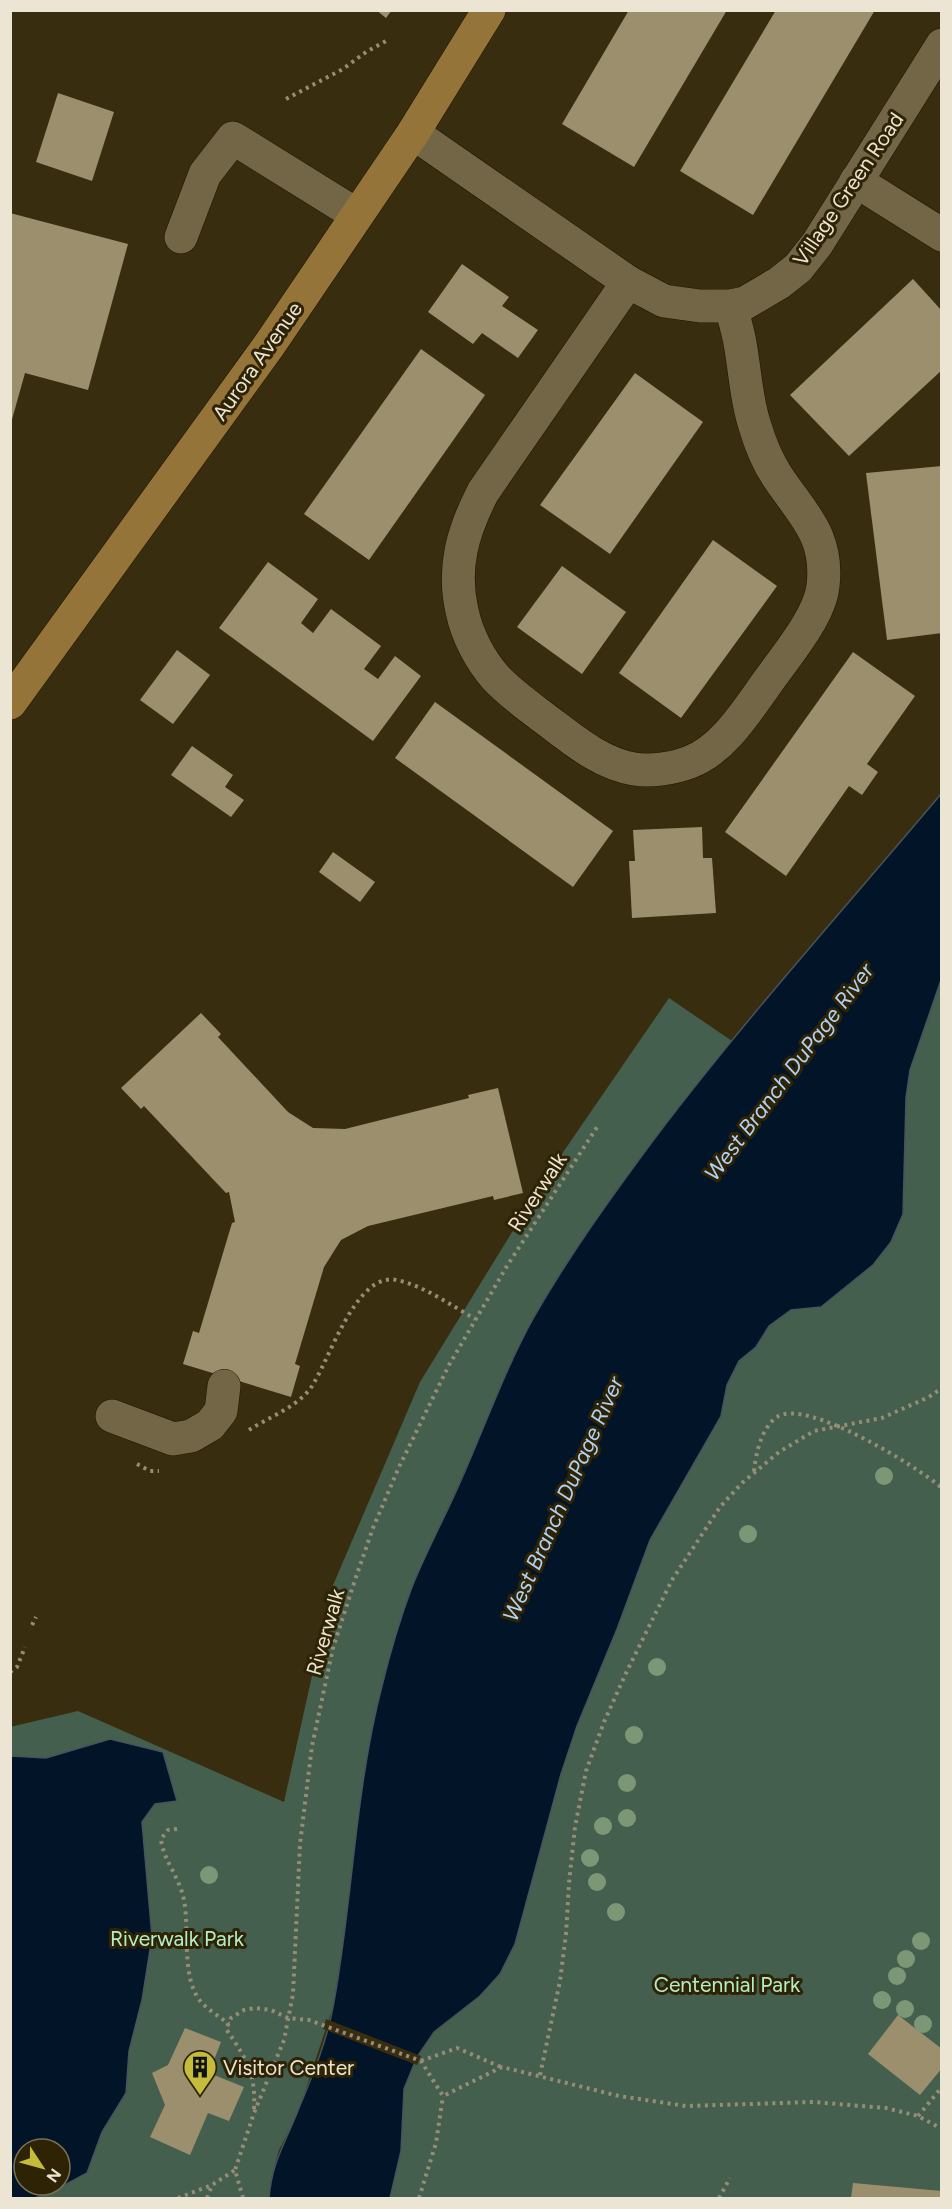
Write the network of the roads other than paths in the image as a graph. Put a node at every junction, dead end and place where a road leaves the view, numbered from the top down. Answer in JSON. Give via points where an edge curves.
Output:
{"nodes":[{"id":1,"x":489,"y":10,"type":"edge"},
{"id":2,"x":942,"y":45,"type":"edge"},
{"id":3,"x":413,"y":133,"type":"junction"},
{"id":4,"x":856,"y":182,"type":"junction"},
{"id":5,"x":357,"y":215,"type":"junction"},
{"id":6,"x":942,"y":236,"type":"edge"},
{"id":7,"x":181,"y":237,"type":"dead end"},
{"id":8,"x":628,"y":282,"type":"junction"},
{"id":9,"x":731,"y":306,"type":"junction"},
{"id":10,"x":10,"y":703,"type":"edge"},
{"id":11,"x":224,"y":1386,"type":"dead end"},
{"id":12,"x":112,"y":1416,"type":"dead end"}],
"edges":[{"from":1,"to":3,"type":"main road","name":"Aurora Avenue"},
{"from":2,"to":4,"type":"street","name":"Village Green Road"},
{"from":3,"to":5,"type":"main road","name":"Aurora Avenue"},
{"from":3,"to":8,"type":"street","name":"Village Green Road"},
{"from":4,"to":6,"type":"street"},
{"from":4,"to":9,"type":"street","name":"Village Green Road","via":[[798,268],[745,303]]},
{"from":5,"to":7,"type":"street","via":[[233,138],[206,174]]},
{"from":5,"to":10,"type":"main road","name":"Aurora Avenue","via":[[188,459]]},
{"from":8,"to":9,"type":"street","name":"Village Green Road","via":[[664,301]]},
{"from":8,"to":9,"type":"street","via":[[483,492],[468,521],[458,561],[458,588],[464,618],[479,654],[495,677],[583,747],[634,770],[692,762],[724,739],[809,624],[823,588],[818,536],[776,474],[753,423]]},
{"from":11,"to":12,"type":"street","via":[[220,1411],[210,1425],[191,1436],[173,1438]]}]}
